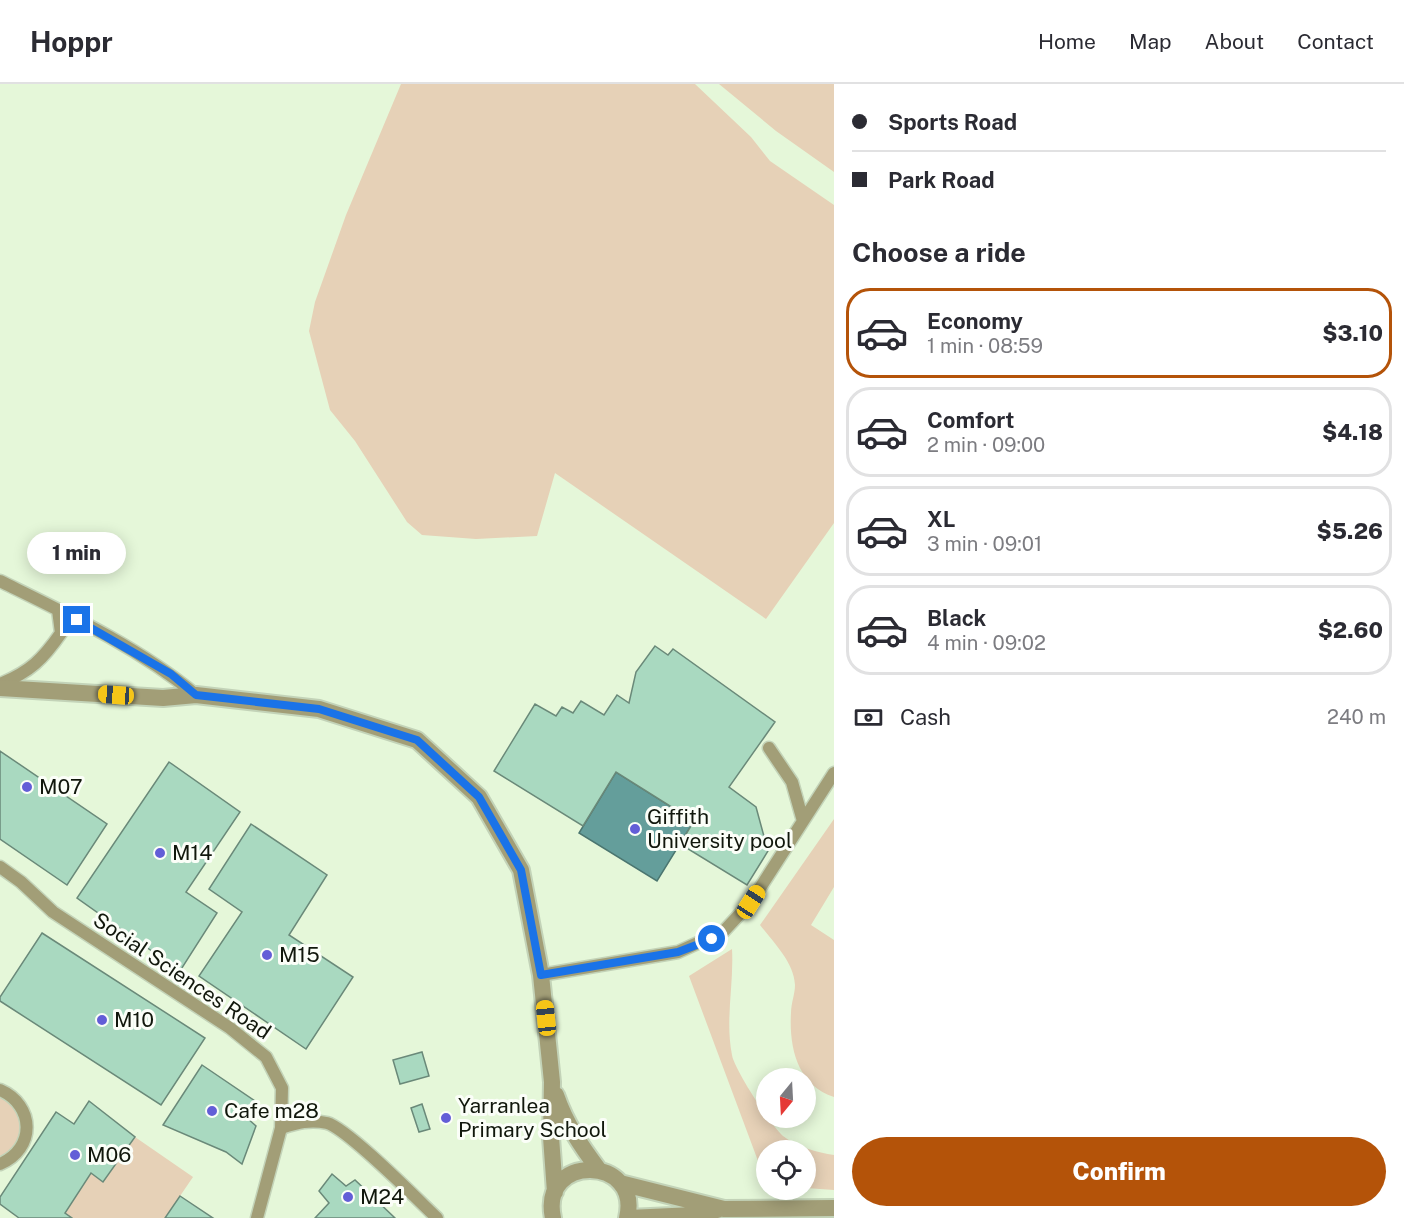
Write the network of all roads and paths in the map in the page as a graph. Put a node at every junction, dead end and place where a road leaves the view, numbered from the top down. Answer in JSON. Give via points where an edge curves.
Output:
{"nodes":[{"id":1,"x":0,"y":581,"type":"edge"},
{"id":2,"x":58,"y":610,"type":"junction"},
{"id":3,"x":0,"y":686,"type":"edge"},
{"id":4,"x":196,"y":695,"type":"junction"},
{"id":5,"x":769,"y":748,"type":"dead end"},
{"id":6,"x":834,"y":772,"type":"edge"},
{"id":7,"x":803,"y":821,"type":"junction"},
{"id":8,"x":0,"y":867,"type":"edge"},
{"id":9,"x":541,"y":975,"type":"junction"},
{"id":10,"x":552,"y":1082,"type":"junction"},
{"id":11,"x":0,"y":1090,"type":"edge"},
{"id":12,"x":281,"y":1128,"type":"junction"},
{"id":13,"x":0,"y":1164,"type":"edge"},
{"id":14,"x":599,"y":1170,"type":"junction"},
{"id":15,"x":620,"y":1183,"type":"junction"},
{"id":16,"x":555,"y":1192,"type":"junction"},
{"id":17,"x":834,"y":1208,"type":"edge"},
{"id":18,"x":724,"y":1209,"type":"junction"},
{"id":19,"x":257,"y":1218,"type":"edge"},
{"id":20,"x":437,"y":1218,"type":"edge"},
{"id":21,"x":553,"y":1218,"type":"edge"},
{"id":22,"x":628,"y":1218,"type":"edge"}],
"edges":[{"from":1,"to":2,"type":"lane"},
{"from":2,"to":3,"type":"lane","via":[[61,633],[46,655],[22,675]]},
{"from":2,"to":4,"type":"lane","via":[[171,674]]},
{"from":3,"to":4,"type":"street","via":[[163,698]]},
{"from":4,"to":9,"type":"street","via":[[319,709],[417,740],[479,797],[521,870]]},
{"from":5,"to":7,"type":"lane","via":[[792,782]]},
{"from":6,"to":7,"type":"lane"},
{"from":7,"to":9,"type":"lane","via":[[751,902],[718,935],[678,952]]},
{"from":8,"to":12,"type":"lane","name":"Social Sciences Road","via":[[52,912],[230,1028],[266,1057],[282,1088]]},
{"from":9,"to":10,"type":"street"},
{"from":10,"to":14,"type":"street","via":[[564,1118]]},
{"from":10,"to":16,"type":"street"},
{"from":11,"to":13,"type":"lane","via":[[19,1102],[28,1125],[21,1149]]},
{"from":12,"to":19,"type":"lane","name":"Social Sciences Road"},
{"from":12,"to":20,"type":"lane","via":[[304,1121],[329,1124],[352,1140]]},
{"from":14,"to":15,"type":"street"},
{"from":14,"to":16,"type":"street","via":[[578,1171],[560,1183]]},
{"from":15,"to":18,"type":"street"},
{"from":15,"to":22,"type":"street","via":[[627,1197]]},
{"from":16,"to":21,"type":"street"},
{"from":17,"to":18,"type":"street"},
{"from":18,"to":22,"type":"street","via":[[694,1215]]}]}
